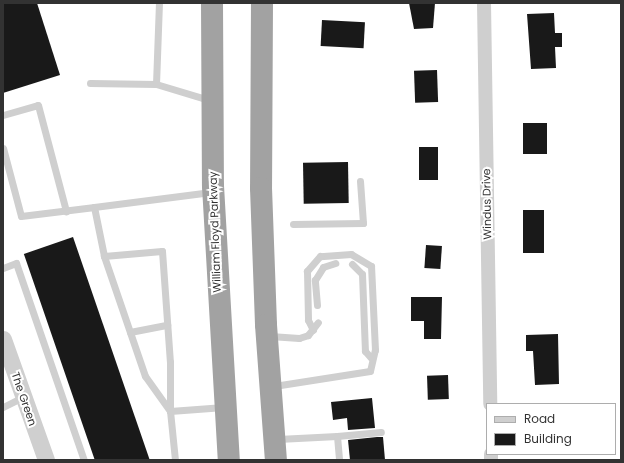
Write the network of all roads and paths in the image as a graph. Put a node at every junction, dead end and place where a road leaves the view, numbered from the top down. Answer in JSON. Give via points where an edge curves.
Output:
{"nodes":[{"id":1,"x":158,"y":3,"type":"edge"},
{"id":2,"x":212,"y":3,"type":"edge"},
{"id":3,"x":262,"y":3,"type":"edge"},
{"id":4,"x":484,"y":3,"type":"edge"},
{"id":5,"x":90,"y":83,"type":"dead end"},
{"id":6,"x":156,"y":84,"type":"junction"},
{"id":7,"x":212,"y":100,"type":"junction"},
{"id":8,"x":3,"y":115,"type":"edge"},
{"id":9,"x":3,"y":148,"type":"edge"},
{"id":10,"x":360,"y":181,"type":"dead end"},
{"id":11,"x":213,"y":192,"type":"junction"},
{"id":12,"x":94,"y":207,"type":"junction"},
{"id":13,"x":66,"y":211,"type":"junction"},
{"id":14,"x":294,"y":224,"type":"dead end"},
{"id":15,"x":104,"y":256,"type":"junction"},
{"id":16,"x":335,"y":263,"type":"dead end"},
{"id":17,"x":352,"y":264,"type":"dead end"},
{"id":18,"x":3,"y":268,"type":"edge"},
{"id":19,"x":317,"y":305,"type":"dead end"},
{"id":20,"x":318,"y":322,"type":"dead end"},
{"id":21,"x":167,"y":325,"type":"junction"},
{"id":22,"x":313,"y":330,"type":"junction"},
{"id":23,"x":130,"y":332,"type":"junction"},
{"id":24,"x":268,"y":336,"type":"junction"},
{"id":25,"x":3,"y":339,"type":"edge"},
{"id":26,"x":371,"y":358,"type":"junction"},
{"id":27,"x":271,"y":387,"type":"junction"},
{"id":28,"x":23,"y":397,"type":"junction"},
{"id":29,"x":490,"y":403,"type":"edge"},
{"id":30,"x":3,"y":407,"type":"edge"},
{"id":31,"x":224,"y":408,"type":"junction"},
{"id":32,"x":170,"y":411,"type":"junction"},
{"id":33,"x":381,"y":432,"type":"dead end"},
{"id":34,"x":337,"y":436,"type":"junction"},
{"id":35,"x":275,"y":449,"type":"edge"},
{"id":36,"x":46,"y":460,"type":"edge"},
{"id":37,"x":84,"y":460,"type":"edge"},
{"id":38,"x":175,"y":460,"type":"edge"},
{"id":39,"x":229,"y":460,"type":"edge"},
{"id":40,"x":340,"y":460,"type":"edge"}],
"edges":[{"from":1,"to":6,"type":"lane"},
{"from":2,"to":7,"type":"highway","name":"William Floyd Parkway"},
{"from":3,"to":24,"type":"highway","via":[[262,188]]},
{"from":4,"to":29,"type":"street","name":"Windus Drive"},
{"from":5,"to":6,"type":"lane"},
{"from":6,"to":7,"type":"lane"},
{"from":7,"to":11,"type":"highway","name":"William Floyd Parkway"},
{"from":8,"to":13,"type":"lane","via":[[38,105]]},
{"from":9,"to":13,"type":"lane","via":[[21,216]]},
{"from":10,"to":14,"type":"lane","via":[[363,223]]},
{"from":11,"to":12,"type":"lane"},
{"from":11,"to":31,"type":"highway","name":"William Floyd Parkway"},
{"from":12,"to":13,"type":"lane"},
{"from":12,"to":15,"type":"lane"},
{"from":15,"to":21,"type":"lane","via":[[162,251]]},
{"from":15,"to":23,"type":"lane"},
{"from":16,"to":19,"type":"lane","via":[[323,267],[315,280]]},
{"from":17,"to":26,"type":"lane","via":[[362,274],[365,351]]},
{"from":18,"to":37,"type":"lane","via":[[16,263]]},
{"from":20,"to":22,"type":"lane"},
{"from":21,"to":23,"type":"lane"},
{"from":21,"to":32,"type":"lane"},
{"from":22,"to":24,"type":"lane","via":[[299,338]]},
{"from":22,"to":26,"type":"lane","via":[[308,320],[307,271],[320,256],[351,254],[371,266],[375,350]]},
{"from":23,"to":32,"type":"lane","via":[[145,376]]},
{"from":24,"to":27,"type":"highway"},
{"from":25,"to":28,"type":"street","name":"The Green"},
{"from":26,"to":27,"type":"lane","via":[[370,371]]},
{"from":27,"to":35,"type":"highway"},
{"from":28,"to":30,"type":"lane"},
{"from":28,"to":36,"type":"street","name":"The Green"},
{"from":31,"to":32,"type":"lane"},
{"from":31,"to":39,"type":"highway","name":"William Floyd Parkway"},
{"from":32,"to":38,"type":"lane"},
{"from":33,"to":34,"type":"lane"},
{"from":34,"to":35,"type":"lane"},
{"from":34,"to":40,"type":"lane"}]}
